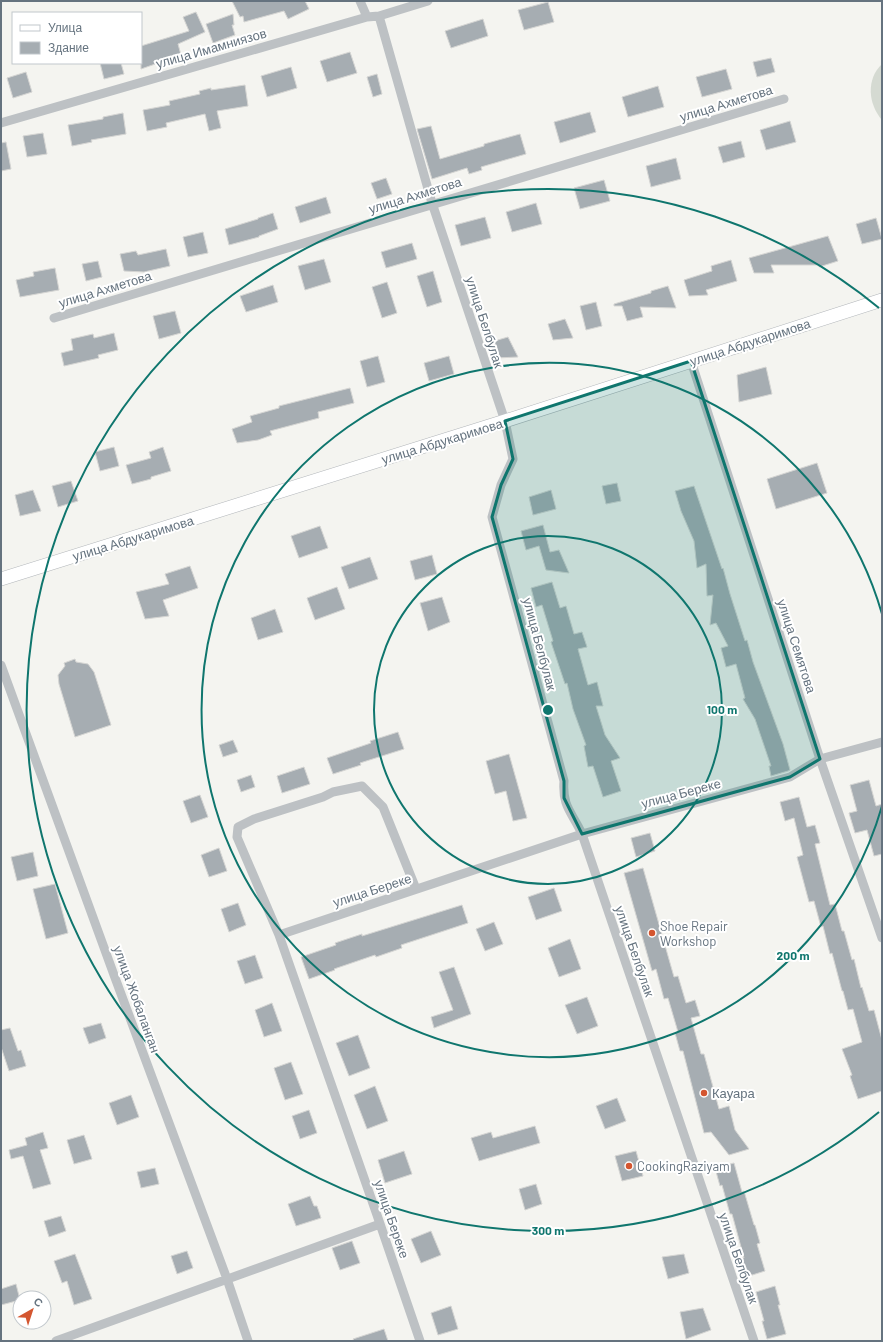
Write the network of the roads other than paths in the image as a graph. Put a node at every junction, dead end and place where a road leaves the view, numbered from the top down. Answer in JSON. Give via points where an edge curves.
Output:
{"nodes":[{"id":1,"x":360,"y":1,"type":"edge"},
{"id":2,"x":428,"y":1,"type":"edge"},
{"id":3,"x":379,"y":16,"type":"junction"},
{"id":4,"x":367,"y":17,"type":"junction"},
{"id":5,"x":784,"y":99,"type":"dead end"},
{"id":6,"x":1,"y":122,"type":"edge"},
{"id":7,"x":432,"y":203,"type":"junction"},
{"id":8,"x":882,"y":300,"type":"edge"},
{"id":9,"x":54,"y":318,"type":"dead end"},
{"id":10,"x":691,"y":361,"type":"junction"},
{"id":11,"x":505,"y":421,"type":"junction"},
{"id":12,"x":1,"y":579,"type":"edge"},
{"id":13,"x":1,"y":665,"type":"edge"},
{"id":14,"x":882,"y":742,"type":"edge"},
{"id":15,"x":820,"y":759,"type":"junction"},
{"id":16,"x":582,"y":834,"type":"junction"},
{"id":17,"x":416,"y":889,"type":"junction"},
{"id":18,"x":279,"y":935,"type":"junction"},
{"id":19,"x":882,"y":938,"type":"edge"},
{"id":20,"x":380,"y":1224,"type":"junction"},
{"id":21,"x":227,"y":1279,"type":"junction"},
{"id":22,"x":56,"y":1341,"type":"edge"},
{"id":23,"x":248,"y":1341,"type":"edge"},
{"id":24,"x":420,"y":1341,"type":"edge"},
{"id":25,"x":754,"y":1341,"type":"edge"}],
"edges":[{"from":1,"to":4,"type":"street"},
{"from":2,"to":3,"type":"street","name":"улица Имамниязов"},
{"from":3,"to":4,"type":"street","name":"улица Имамниязов"},
{"from":3,"to":7,"type":"street","name":"улица Белбулак"},
{"from":4,"to":6,"type":"street","name":"улица Имамниязов"},
{"from":5,"to":7,"type":"street","name":"улица Ахметова"},
{"from":7,"to":9,"type":"street","name":"улица Ахметова"},
{"from":7,"to":11,"type":"street","name":"улица Белбулак"},
{"from":8,"to":10,"type":"main road","name":"улица Абдукаримова"},
{"from":10,"to":11,"type":"main road","name":"улица Абдукаримова"},
{"from":10,"to":15,"type":"street","name":"улица Семятова"},
{"from":11,"to":12,"type":"main road","name":"улица Абдукаримова"},
{"from":11,"to":16,"type":"street","name":"улица Белбулак","via":[[513,459],[501,485],[492,517],[564,781],[564,798]]},
{"from":13,"to":21,"type":"street","name":"улица Жобаланган"},
{"from":14,"to":15,"type":"street","name":"улица Береке"},
{"from":15,"to":16,"type":"street","name":"улица Береке","via":[[790,776]]},
{"from":15,"to":19,"type":"street","name":"улица Семятова"},
{"from":16,"to":17,"type":"street","name":"улица Береке"},
{"from":16,"to":25,"type":"street","name":"улица Белбулак"},
{"from":17,"to":18,"type":"street","name":"улица Береке"},
{"from":17,"to":18,"type":"street","via":[[383,807],[362,786],[333,792],[238,827],[237,837]]},
{"from":18,"to":20,"type":"street","name":"улица Береке"},
{"from":20,"to":21,"type":"street"},
{"from":20,"to":24,"type":"street","name":"улица Береке"},
{"from":21,"to":22,"type":"street"},
{"from":21,"to":23,"type":"street","name":"улица Жобаланган"}]}
